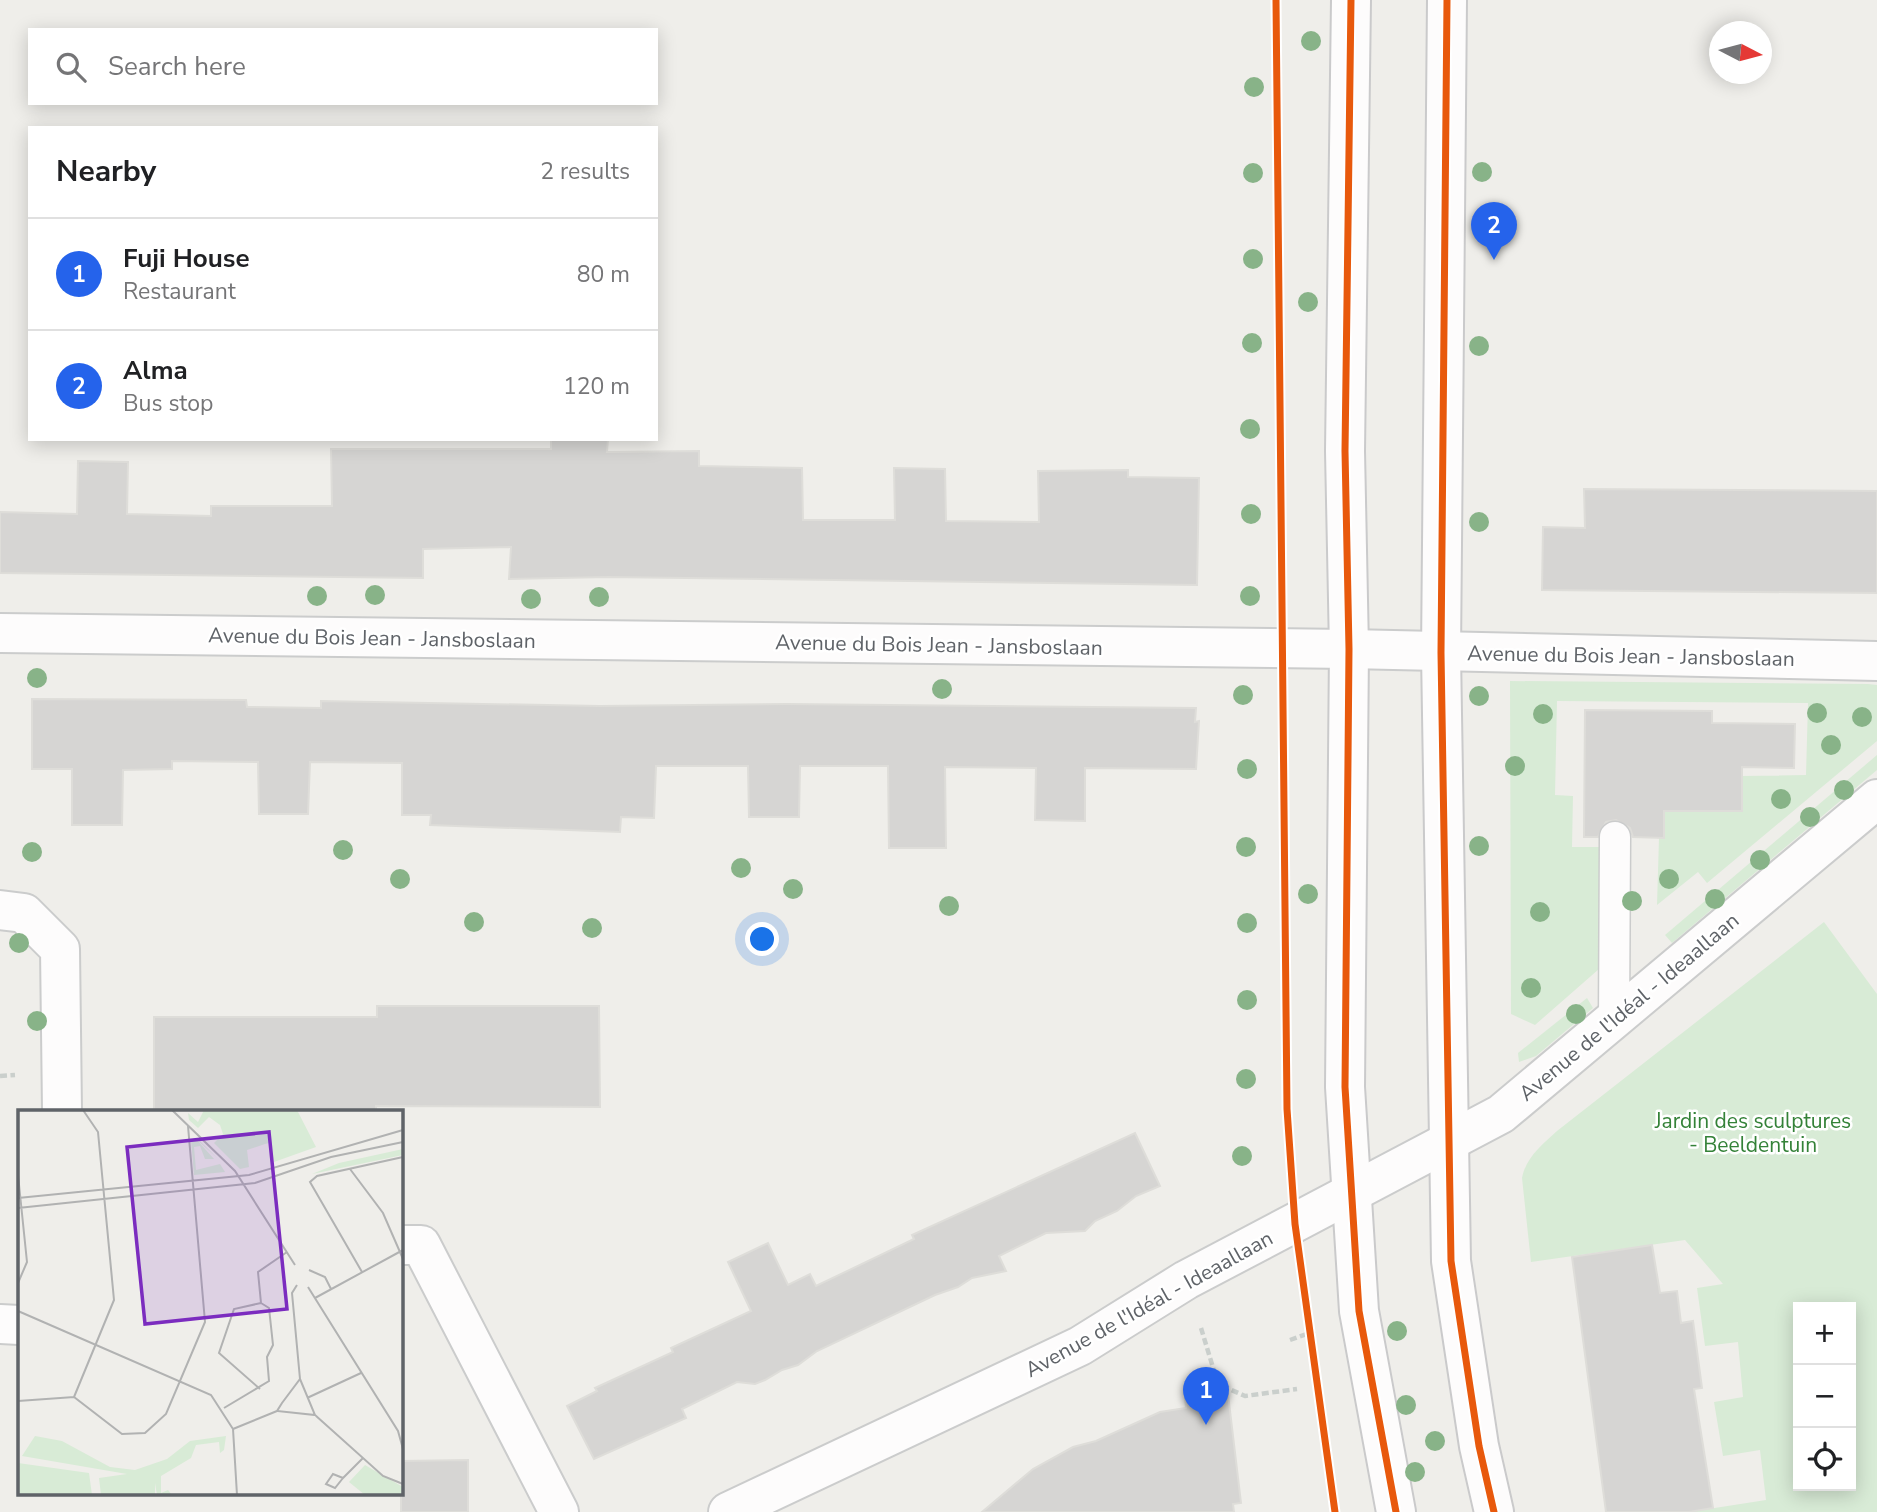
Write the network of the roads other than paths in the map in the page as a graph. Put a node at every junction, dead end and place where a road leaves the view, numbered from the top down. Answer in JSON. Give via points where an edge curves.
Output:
{"nodes":[{"id":1,"x":1352,"y":0,"type":"edge"},
{"id":2,"x":1447,"y":0,"type":"edge"},
{"id":3,"x":0,"y":633,"type":"edge"},
{"id":4,"x":1349,"y":649,"type":"junction"},
{"id":5,"x":1441,"y":653,"type":"junction"},
{"id":6,"x":1877,"y":661,"type":"edge"},
{"id":7,"x":1877,"y":799,"type":"edge"},
{"id":8,"x":1615,"y":837,"type":"dead end"},
{"id":9,"x":0,"y":910,"type":"edge"},
{"id":10,"x":1614,"y":1021,"type":"junction"},
{"id":11,"x":62,"y":1110,"type":"edge"},
{"id":12,"x":1448,"y":1143,"type":"junction"},
{"id":13,"x":1352,"y":1194,"type":"junction"},
{"id":14,"x":402,"y":1245,"type":"edge"},
{"id":15,"x":0,"y":1324,"type":"edge"},
{"id":16,"x":18,"y":1325,"type":"edge"},
{"id":17,"x":559,"y":1512,"type":"edge"},
{"id":18,"x":728,"y":1512,"type":"edge"},
{"id":19,"x":1396,"y":1512,"type":"edge"},
{"id":20,"x":1494,"y":1512,"type":"edge"}],
"edges":[{"from":1,"to":4,"type":"street","via":[[1345,451]]},
{"from":2,"to":5,"type":"street"},
{"from":3,"to":4,"type":"street","name":"Avenue du Bois Jean - Jansboslaan"},
{"from":4,"to":5,"type":"street","name":"Avenue du Bois Jean - Jansboslaan"},
{"from":4,"to":13,"type":"street","via":[[1345,1087]]},
{"from":5,"to":6,"type":"street","name":"Avenue du Bois Jean - Jansboslaan"},
{"from":5,"to":12,"type":"street"},
{"from":7,"to":10,"type":"street","name":"Avenue de l'Idéal - Ideaallaan"},
{"from":8,"to":10,"type":"lane"},
{"from":9,"to":11,"type":"street","via":[[24,914],[60,949]]},
{"from":10,"to":12,"type":"street","name":"Avenue de l'Idéal - Ideaallaan","via":[[1501,1114]]},
{"from":12,"to":13,"type":"street","name":"Avenue de l'Idéal - Ideaallaan"},
{"from":12,"to":20,"type":"street","via":[[1451,1261],[1479,1446]]},
{"from":13,"to":18,"type":"street","name":"Avenue de l'Idéal - Ideaallaan","via":[[1186,1280],[1080,1346]]},
{"from":13,"to":19,"type":"street","via":[[1359,1311]]},
{"from":14,"to":17,"type":"street","via":[[421,1245]]},
{"from":15,"to":16,"type":"street"}]}
